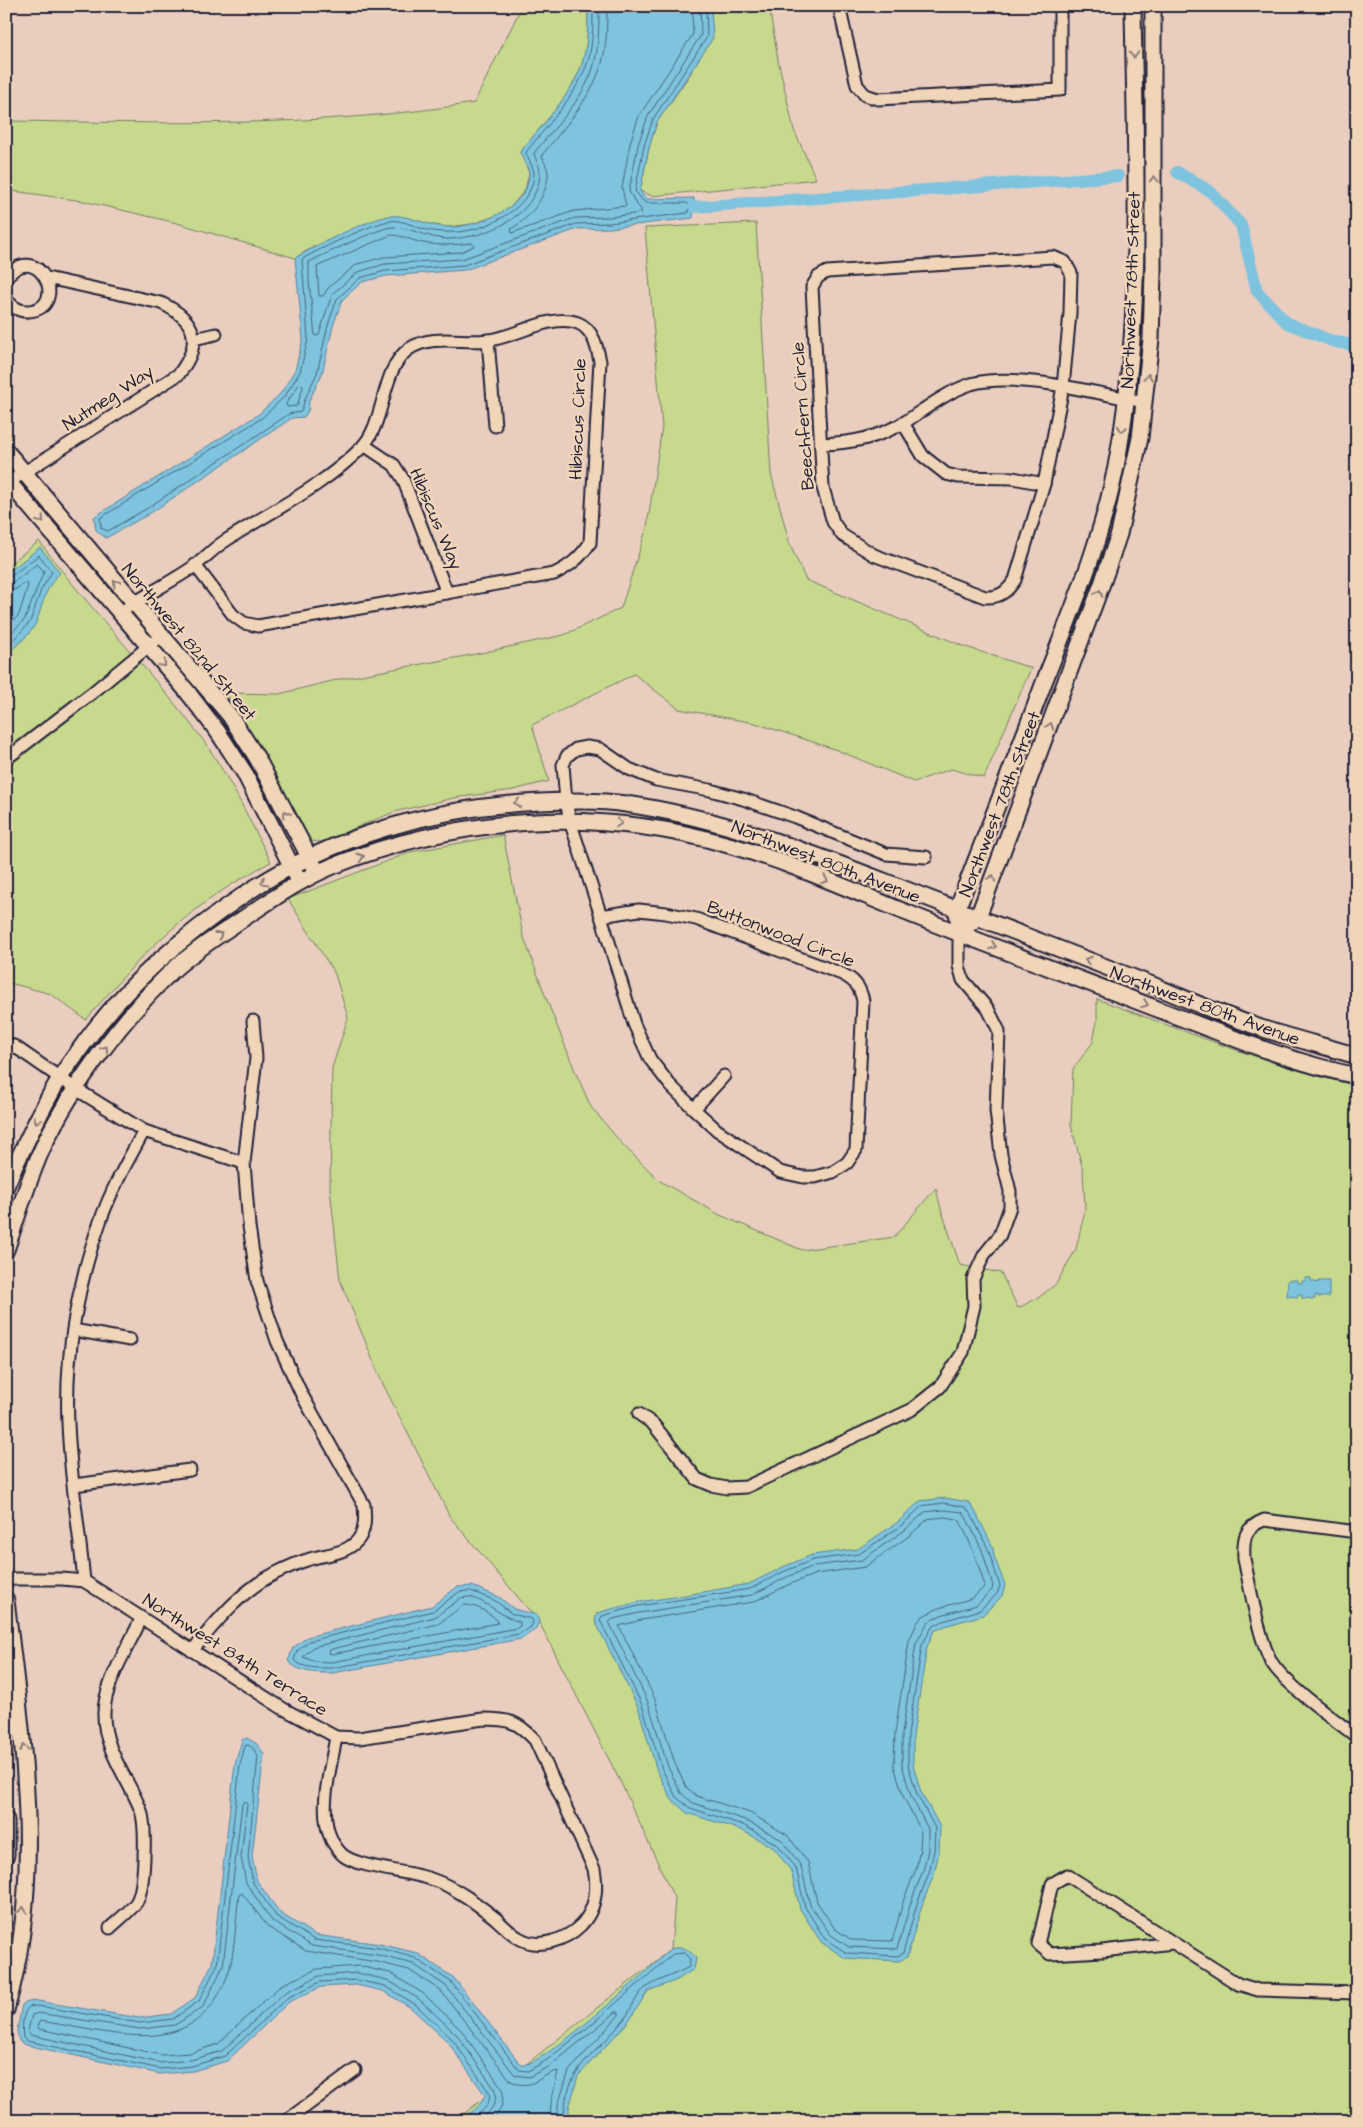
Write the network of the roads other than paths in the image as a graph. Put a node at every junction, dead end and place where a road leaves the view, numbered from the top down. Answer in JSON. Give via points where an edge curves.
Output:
{"nodes":[{"id":1,"x":840,"y":6,"type":"edge"},
{"id":2,"x":1060,"y":6,"type":"edge"},
{"id":3,"x":1134,"y":6,"type":"edge"},
{"id":4,"x":1153,"y":6,"type":"edge"},
{"id":5,"x":6,"y":278,"type":"edge"},
{"id":6,"x":47,"y":278,"type":"junction"},
{"id":7,"x":6,"y":299,"type":"edge"},
{"id":8,"x":216,"y":334,"type":"dead end"},
{"id":9,"x":194,"y":339,"type":"junction"},
{"id":10,"x":488,"y":340,"type":"junction"},
{"id":11,"x":1063,"y":387,"type":"junction"},
{"id":12,"x":1127,"y":399,"type":"junction"},
{"id":13,"x":1145,"y":402,"type":"junction"},
{"id":14,"x":903,"y":423,"type":"junction"},
{"id":15,"x":495,"y":426,"type":"dead end"},
{"id":16,"x":821,"y":444,"type":"junction"},
{"id":17,"x":364,"y":445,"type":"junction"},
{"id":18,"x":6,"y":451,"type":"edge"},
{"id":19,"x":24,"y":473,"type":"junction"},
{"id":20,"x":7,"y":482,"type":"edge"},
{"id":21,"x":1044,"y":484,"type":"junction"},
{"id":22,"x":195,"y":565,"type":"junction"},
{"id":23,"x":447,"y":593,"type":"junction"},
{"id":24,"x":134,"y":603,"type":"junction"},
{"id":25,"x":119,"y":614,"type":"junction"},
{"id":26,"x":161,"y":636,"type":"junction"},
{"id":27,"x":148,"y":647,"type":"junction"},
{"id":28,"x":6,"y":758,"type":"edge"},
{"id":29,"x":566,"y":801,"type":"junction"},
{"id":30,"x":570,"y":821,"type":"junction"},
{"id":31,"x":309,"y":857,"type":"junction"},
{"id":32,"x":926,"y":857,"type":"dead end"},
{"id":33,"x":291,"y":867,"type":"junction"},
{"id":34,"x":319,"y":873,"type":"junction"},
{"id":35,"x":301,"y":883,"type":"junction"},
{"id":36,"x":957,"y":909,"type":"junction"},
{"id":37,"x":601,"y":916,"type":"junction"},
{"id":38,"x":978,"y":917,"type":"junction"},
{"id":39,"x":959,"y":934,"type":"junction"},
{"id":40,"x":253,"y":1021,"type":"dead end"},
{"id":41,"x":6,"y":1044,"type":"edge"},
{"id":42,"x":1357,"y":1056,"type":"edge"},
{"id":43,"x":724,"y":1076,"type":"dead end"},
{"id":44,"x":1357,"y":1076,"type":"edge"},
{"id":45,"x":60,"y":1077,"type":"junction"},
{"id":46,"x":76,"y":1089,"type":"junction"},
{"id":47,"x":694,"y":1109,"type":"junction"},
{"id":48,"x":144,"y":1130,"type":"junction"},
{"id":49,"x":244,"y":1164,"type":"junction"},
{"id":50,"x":6,"y":1186,"type":"edge"},
{"id":51,"x":6,"y":1250,"type":"edge"},
{"id":52,"x":73,"y":1330,"type":"junction"},
{"id":53,"x":130,"y":1340,"type":"dead end"},
{"id":54,"x":639,"y":1414,"type":"dead end"},
{"id":55,"x":190,"y":1470,"type":"dead end"},
{"id":56,"x":74,"y":1485,"type":"junction"},
{"id":57,"x":1357,"y":1532,"type":"edge"},
{"id":58,"x":6,"y":1579,"type":"edge"},
{"id":59,"x":84,"y":1581,"type":"junction"},
{"id":60,"x":6,"y":1600,"type":"edge"},
{"id":61,"x":141,"y":1618,"type":"junction"},
{"id":62,"x":192,"y":1651,"type":"junction"},
{"id":63,"x":336,"y":1737,"type":"junction"},
{"id":64,"x":1357,"y":1737,"type":"edge"},
{"id":65,"x":6,"y":1820,"type":"edge"},
{"id":66,"x":6,"y":1855,"type":"edge"},
{"id":67,"x":110,"y":1928,"type":"dead end"},
{"id":68,"x":1173,"y":1943,"type":"junction"},
{"id":69,"x":1357,"y":1994,"type":"edge"},
{"id":70,"x":6,"y":2010,"type":"edge"},
{"id":71,"x":356,"y":2070,"type":"dead end"},
{"id":72,"x":286,"y":2121,"type":"edge"}],
"edges":[{"from":1,"to":2,"type":"street","via":[[857,85],[864,95],[878,99],[1060,90]]},
{"from":3,"to":12,"type":"street","name":"Northwest 78th Street","one_way":true,"via":[[1136,273]]},
{"from":13,"to":4,"type":"street","name":"Northwest 78th Street","one_way":true,"via":[[1153,272]]},
{"from":5,"to":6,"type":"street","via":[[16,268],[30,266],[43,272]]},
{"from":6,"to":7,"type":"street","via":[[46,301],[34,310],[18,310]]},
{"from":6,"to":9,"type":"street","via":[[161,304],[177,311],[190,324]]},
{"from":8,"to":9,"type":"street"},
{"from":9,"to":19,"type":"street","name":"Nutmeg Way","via":[[190,359],[179,374]]},
{"from":10,"to":15,"type":"street"},
{"from":10,"to":17,"type":"street","name":"Hibiscus Circle","via":[[425,341],[408,349],[396,361],[381,411]]},
{"from":10,"to":23,"type":"street","name":"Hibiscus Circle","via":[[564,321],[579,324],[590,332],[597,345],[600,361],[590,543],[570,566],[554,574]]},
{"from":11,"to":12,"type":"street"},
{"from":11,"to":14,"type":"street","via":[[989,380],[945,395]]},
{"from":11,"to":16,"type":"street","name":"Beechfern Circle","via":[[1071,274],[1066,262],[1053,256],[827,272],[818,277],[812,287]]},
{"from":11,"to":21,"type":"street","name":"Beechfern Circle"},
{"from":12,"to":13,"type":"street"},
{"from":12,"to":36,"type":"street","name":"Northwest 78th Street","one_way":true,"via":[[1105,514],[1089,563]]},
{"from":38,"to":13,"type":"street","name":"Northwest 78th Street","one_way":true,"via":[[1104,581],[1140,438]]},
{"from":14,"to":16,"type":"street","via":[[848,443]]},
{"from":14,"to":21,"type":"street","via":[[923,456],[946,474],[1013,478]]},
{"from":16,"to":21,"type":"street","name":"Beechfern Circle","via":[[823,488],[833,522],[842,535],[874,555],[985,597],[994,598],[1002,594],[1015,580]]},
{"from":17,"to":22,"type":"street","name":"Hibiscus Circle","via":[[337,469],[223,542]]},
{"from":17,"to":23,"type":"street","name":"Hibiscus Way","via":[[394,465],[403,479]]},
{"from":18,"to":19,"type":"street","name":"Northwest 82nd Street"},
{"from":19,"to":20,"type":"street","name":"Nutmeg Way"},
{"from":24,"to":19,"type":"street","name":"Northwest 82nd Street","one_way":true},
{"from":20,"to":25,"type":"street","name":"Northwest 82nd Street","one_way":true},
{"from":22,"to":23,"type":"street","name":"Hibiscus Circle","via":[[233,615],[244,623],[258,626]]},
{"from":22,"to":24,"type":"street","name":"Hibiscus Circle"},
{"from":24,"to":25,"type":"street","name":"Hibiscus Circle"},
{"from":24,"to":26,"type":"street","name":"Northwest 82nd Street"},
{"from":25,"to":27,"type":"street","name":"Northwest 82nd Street"},
{"from":26,"to":27,"type":"street"},
{"from":31,"to":26,"type":"street","name":"Northwest 82nd Street","one_way":true,"via":[[257,758],[230,716]]},
{"from":27,"to":28,"type":"street"},
{"from":27,"to":33,"type":"street","name":"Northwest 82nd Street","one_way":true,"via":[[186,690],[223,740],[262,805]]},
{"from":29,"to":30,"type":"street","name":"Buttonwood Circle"},
{"from":29,"to":31,"type":"street","name":"Northwest 80th Avenue","one_way":true,"via":[[455,811],[406,822]]},
{"from":29,"to":32,"type":"street","name":"Buttonwood Circle","via":[[563,765],[567,756],[576,749],[600,749],[629,769],[656,780],[743,799],[886,854]]},
{"from":29,"to":36,"type":"street","name":"Northwest 80th Avenue","via":[[623,803],[733,826]]},
{"from":34,"to":30,"type":"street","name":"Northwest 80th Avenue","one_way":true,"via":[[411,841],[466,828]]},
{"from":30,"to":37,"type":"street","name":"Buttonwood Circle"},
{"from":30,"to":39,"type":"street","name":"Northwest 80th Avenue","one_way":true,"via":[[620,822],[725,844],[769,857]]},
{"from":31,"to":33,"type":"street","name":"Northwest 80th Avenue"},
{"from":31,"to":34,"type":"street","name":"Northwest 82nd Street"},
{"from":33,"to":35,"type":"street","name":"Northwest 82nd Street"},
{"from":33,"to":45,"type":"street","name":"Northwest 80th Avenue","one_way":true,"via":[[206,921],[157,960],[101,1020]]},
{"from":34,"to":35,"type":"street","name":"Northwest 80th Avenue"},
{"from":46,"to":35,"type":"street","name":"Northwest 80th Avenue","one_way":true,"via":[[118,1031],[173,971],[222,932]]},
{"from":36,"to":38,"type":"street","name":"Northwest 80th Avenue"},
{"from":36,"to":39,"type":"street","name":"Northwest 78th Street"},
{"from":37,"to":47,"type":"street","name":"Buttonwood Circle","via":[[634,1024],[650,1059]]},
{"from":37,"to":47,"type":"street","name":"Buttonwood Circle","via":[[639,910],[696,920],[842,974],[854,980],[861,990],[858,1136],[856,1150],[847,1163],[833,1172],[814,1177],[780,1172],[718,1130]]},
{"from":38,"to":39,"type":"street","name":"Northwest 78th Street"},
{"from":42,"to":38,"type":"street","name":"Northwest 80th Avenue","one_way":true,"via":[[1263,1029]]},
{"from":39,"to":44,"type":"street","name":"Northwest 80th Avenue","one_way":true,"via":[[1270,1052]]},
{"from":39,"to":54,"type":"street","via":[[962,980],[988,1009],[999,1031],[996,1110],[1010,1206],[1000,1235],[984,1255],[973,1279],[974,1306],[963,1352],[940,1387],[911,1410],[746,1486],[727,1488],[697,1479],[653,1424]]},
{"from":40,"to":49,"type":"street","via":[[256,1058]]},
{"from":41,"to":45,"type":"street"},
{"from":43,"to":47,"type":"street"},
{"from":45,"to":46,"type":"street"},
{"from":45,"to":50,"type":"street","name":"Northwest 80th Avenue","one_way":true},
{"from":46,"to":48,"type":"street"},
{"from":46,"to":51,"type":"street","name":"Northwest 80th Avenue","via":[[45,1142],[28,1181]]},
{"from":48,"to":49,"type":"street"},
{"from":48,"to":52,"type":"street","via":[[100,1222],[81,1284]]},
{"from":49,"to":62,"type":"street","via":[[257,1281],[277,1340],[302,1395],[364,1505],[365,1524],[358,1541],[343,1551],[307,1560],[274,1574],[247,1592],[224,1613]]},
{"from":52,"to":53,"type":"street"},
{"from":52,"to":56,"type":"street","via":[[68,1422]]},
{"from":55,"to":56,"type":"street"},
{"from":56,"to":59,"type":"street"},
{"from":57,"to":64,"type":"street","via":[[1264,1520],[1246,1532],[1243,1545],[1264,1642],[1272,1663],[1288,1681]]},
{"from":58,"to":59,"type":"street","name":"Northwest 84th Terrace"},
{"from":59,"to":61,"type":"street","name":"Northwest 84th Terrace"},
{"from":70,"to":60,"type":"street","one_way":true,"via":[[20,1943],[27,1882],[28,1821],[25,1751]]},
{"from":61,"to":62,"type":"street","name":"Northwest 84th Terrace"},
{"from":61,"to":67,"type":"street","via":[[109,1688],[104,1712],[106,1734],[116,1760],[142,1810],[145,1837],[137,1902]]},
{"from":62,"to":63,"type":"street","name":"Northwest 84th Terrace","via":[[282,1708]]},
{"from":63,"to":63,"type":"street","name":"Northwest 84th Terrace","via":[[326,1797],[326,1822],[332,1841],[343,1856],[359,1863],[432,1879],[464,1895],[520,1939],[540,1943],[556,1941],[572,1934],[585,1920],[594,1903],[597,1887],[594,1869],[535,1740],[522,1725],[503,1719],[483,1719],[359,1738]]},
{"from":65,"to":66,"type":"street"},
{"from":68,"to":68,"type":"street","via":[[1050,1954],[1038,1944],[1052,1884],[1067,1875]]},
{"from":68,"to":69,"type":"street","via":[[1238,1984],[1258,1990]]},
{"from":71,"to":72,"type":"street"}]}
